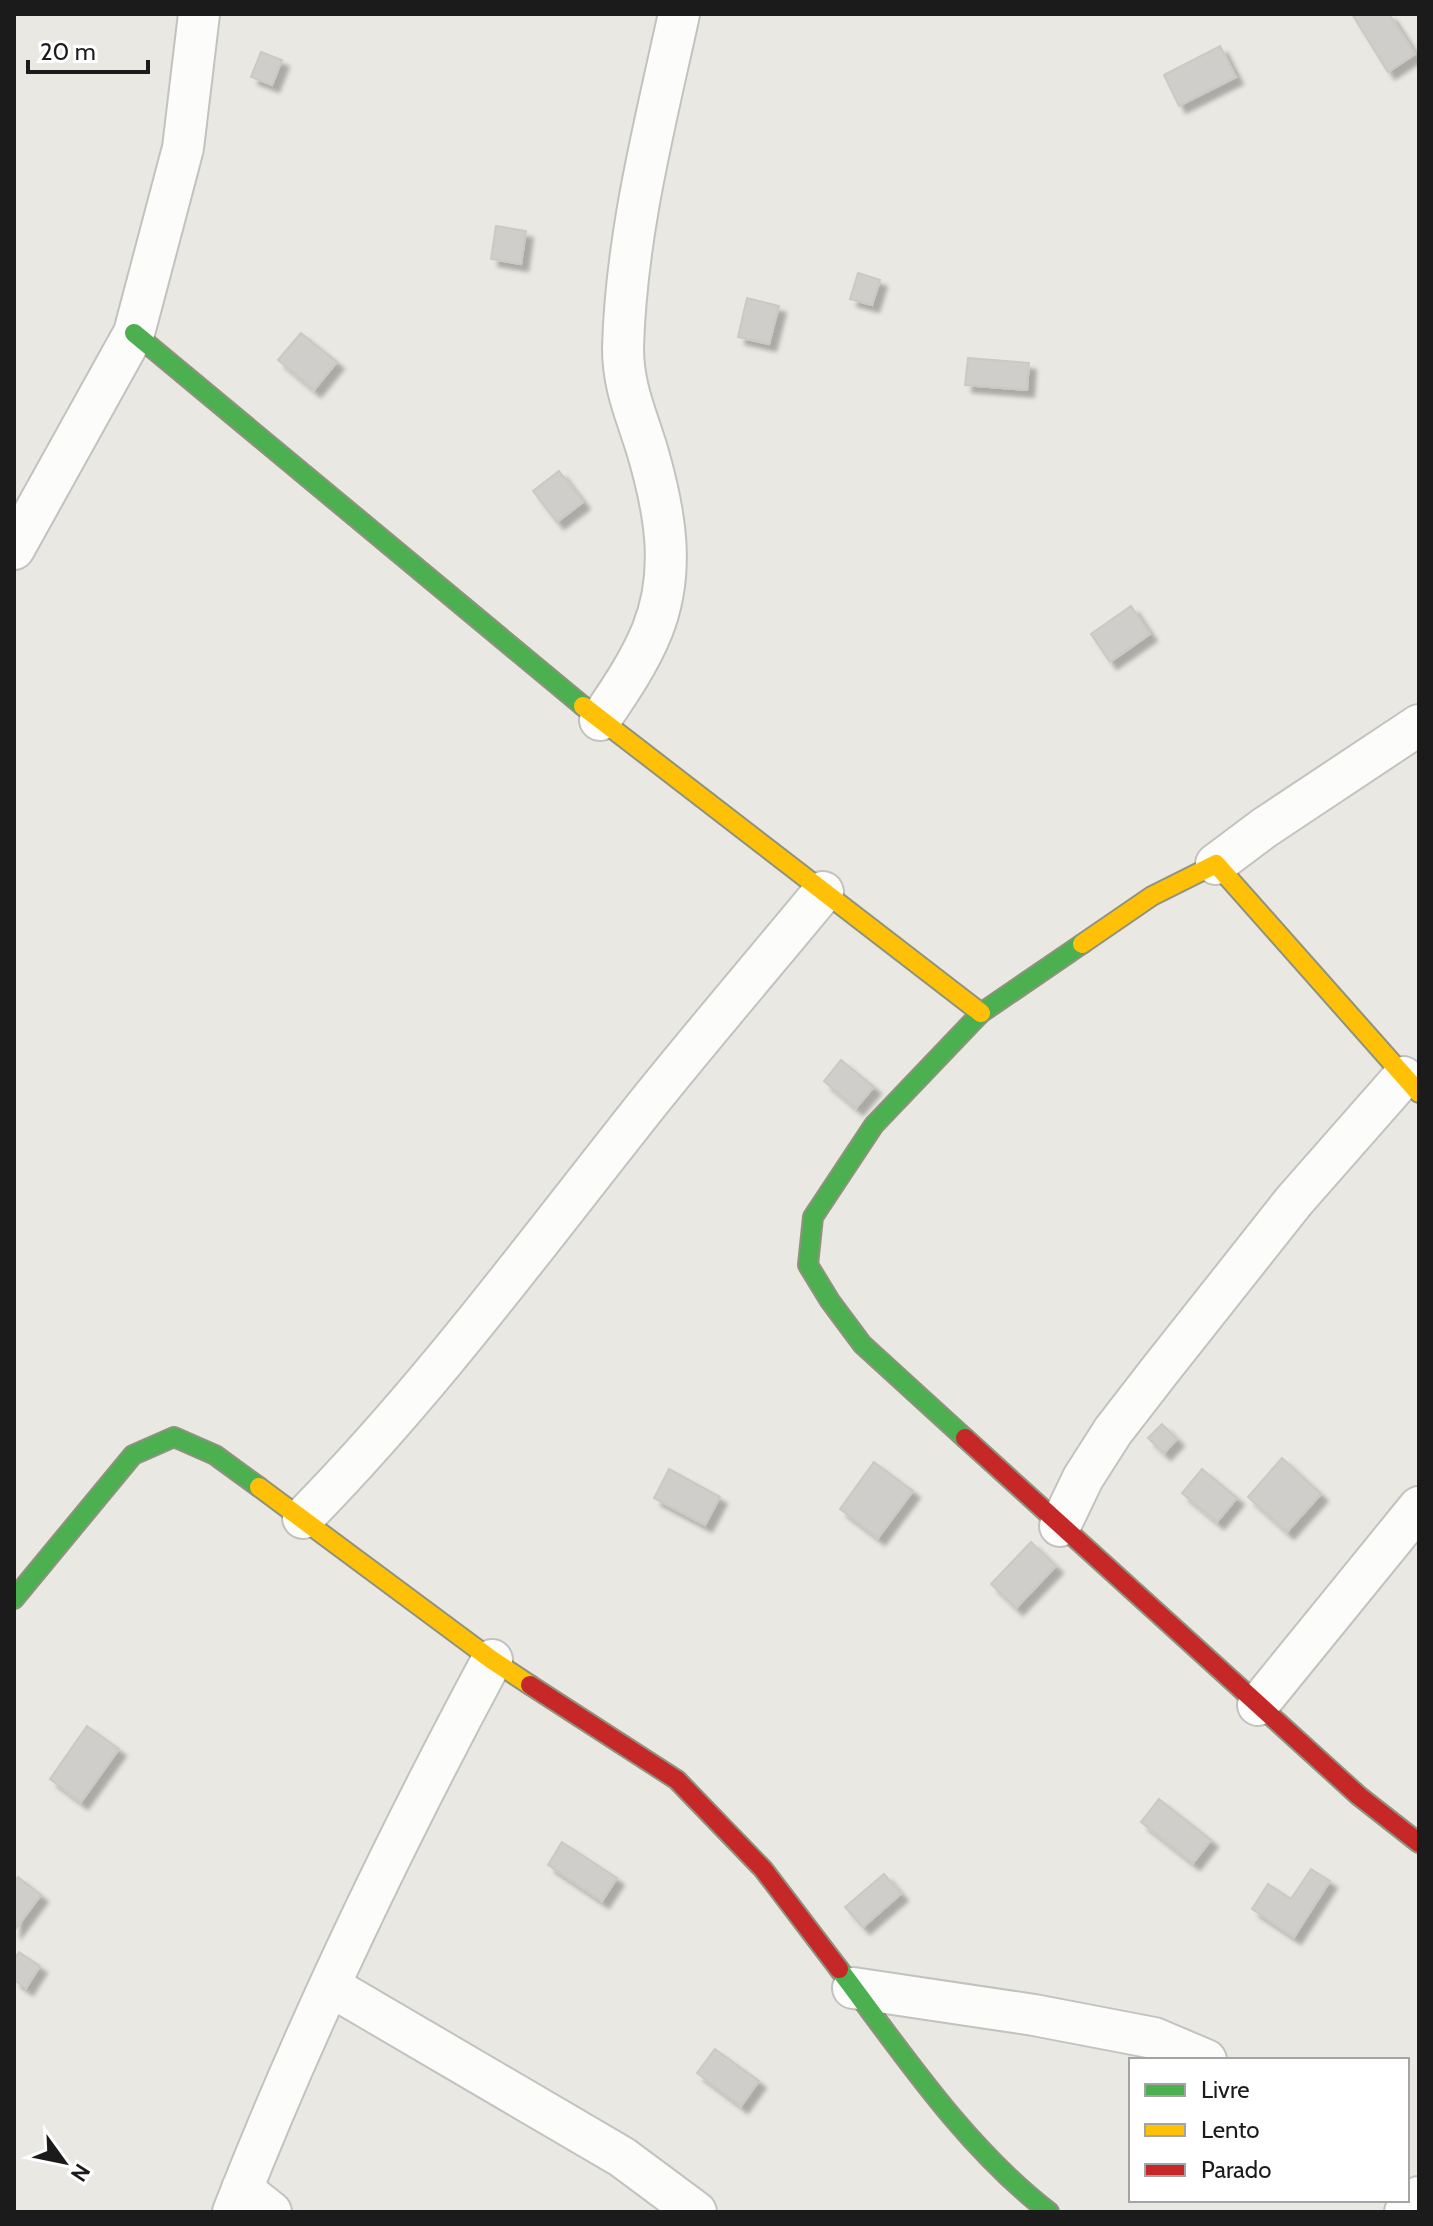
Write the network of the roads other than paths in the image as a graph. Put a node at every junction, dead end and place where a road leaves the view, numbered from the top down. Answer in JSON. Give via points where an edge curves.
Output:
{"nodes":[{"id":1,"x":199,"y":14,"type":"edge"},
{"id":2,"x":679,"y":14,"type":"edge"},
{"id":3,"x":134,"y":333,"type":"junction"},
{"id":4,"x":14,"y":549,"type":"edge"},
{"id":5,"x":600,"y":720,"type":"junction"},
{"id":6,"x":1419,"y":725,"type":"edge"},
{"id":7,"x":1216,"y":864,"type":"junction"},
{"id":8,"x":823,"y":892,"type":"junction"},
{"id":9,"x":981,"y":1013,"type":"junction"},
{"id":10,"x":1411,"y":1085,"type":"edge"},
{"id":11,"x":1419,"y":1507,"type":"edge"},
{"id":12,"x":303,"y":1518,"type":"junction"},
{"id":13,"x":1060,"y":1526,"type":"junction"},
{"id":14,"x":14,"y":1599,"type":"edge"},
{"id":15,"x":492,"y":1660,"type":"junction"},
{"id":16,"x":1258,"y":1705,"type":"junction"},
{"id":17,"x":1419,"y":1843,"type":"edge"},
{"id":18,"x":330,"y":1986,"type":"junction"},
{"id":19,"x":853,"y":1988,"type":"junction"},
{"id":20,"x":1201,"y":2058,"type":"edge"},
{"id":21,"x":248,"y":2204,"type":"edge"},
{"id":22,"x":696,"y":2212,"type":"edge"},
{"id":23,"x":1049,"y":2212,"type":"edge"}],
"edges":[{"from":1,"to":3,"type":"street","via":[[183,148]]},
{"from":2,"to":5,"type":"street","via":[[636,217],[624,314],[627,393],[658,490],[667,540],[664,588],[652,631]]},
{"from":3,"to":4,"type":"street"},
{"from":3,"to":5,"type":"street"},
{"from":5,"to":8,"type":"street"},
{"from":6,"to":7,"type":"street"},
{"from":7,"to":9,"type":"street","via":[[1152,896]]},
{"from":7,"to":10,"type":"street"},
{"from":8,"to":9,"type":"street"},
{"from":8,"to":12,"type":"street","via":[[476,1323],[360,1461]]},
{"from":9,"to":13,"type":"street","via":[[874,1125],[813,1217],[808,1265],[862,1344]]},
{"from":10,"to":13,"type":"street","via":[[1294,1201],[1113,1431]]},
{"from":11,"to":16,"type":"street"},
{"from":12,"to":14,"type":"street","via":[[215,1455],[174,1437],[133,1455]]},
{"from":12,"to":15,"type":"street"},
{"from":13,"to":16,"type":"street"},
{"from":15,"to":18,"type":"street","via":[[429,1777]]},
{"from":15,"to":19,"type":"street","via":[[677,1780],[763,1869]]},
{"from":16,"to":17,"type":"street"},
{"from":18,"to":21,"type":"street"},
{"from":18,"to":22,"type":"street","via":[[622,2157]]},
{"from":19,"to":20,"type":"street","via":[[1154,2038]]},
{"from":19,"to":23,"type":"street","via":[[938,2101],[1018,2188]]}]}
